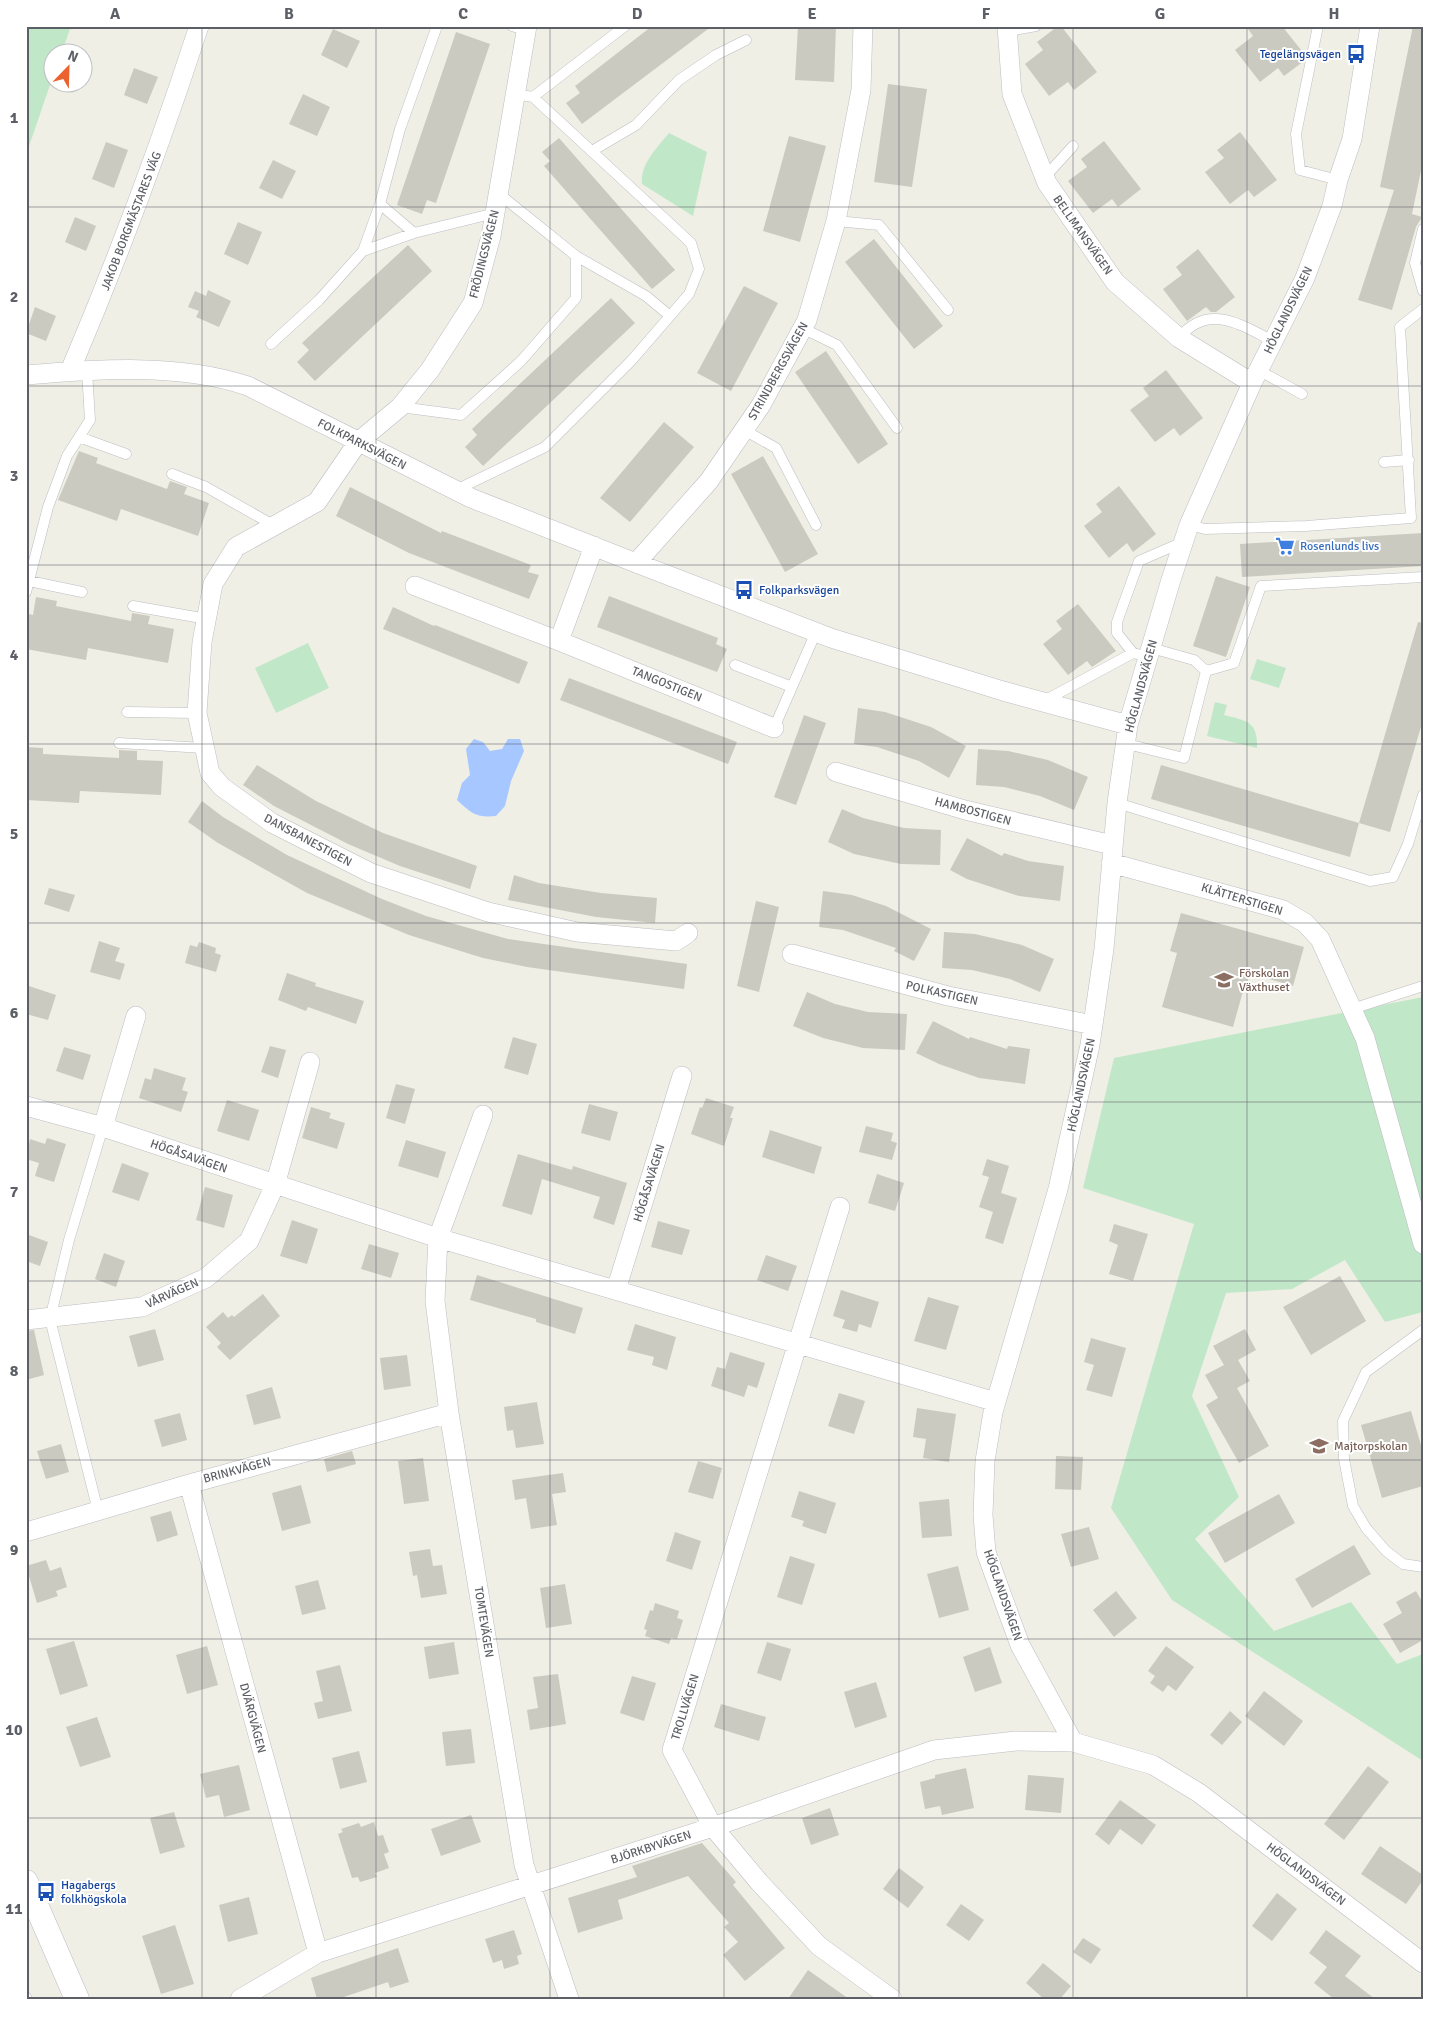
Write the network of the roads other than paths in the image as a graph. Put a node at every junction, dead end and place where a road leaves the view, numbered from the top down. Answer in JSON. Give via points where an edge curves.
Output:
{"nodes":[{"id":1,"x":199,"y":26,"type":"edge"},
{"id":2,"x":437,"y":26,"type":"edge"},
{"id":3,"x":625,"y":26,"type":"edge"},
{"id":4,"x":863,"y":26,"type":"edge"},
{"id":5,"x":1036,"y":26,"type":"edge"},
{"id":6,"x":1318,"y":26,"type":"edge"},
{"id":7,"x":1370,"y":26,"type":"edge"},
{"id":8,"x":521,"y":27,"type":"edge"},
{"id":9,"x":1007,"y":29,"type":"edge"},
{"id":10,"x":746,"y":40,"type":"dead end"},
{"id":11,"x":524,"y":96,"type":"junction"},
{"id":12,"x":1073,"y":146,"type":"dead end"},
{"id":13,"x":592,"y":151,"type":"junction"},
{"id":14,"x":1044,"y":177,"type":"junction"},
{"id":15,"x":1338,"y":180,"type":"junction"},
{"id":16,"x":498,"y":193,"type":"junction"},
{"id":17,"x":380,"y":204,"type":"junction"},
{"id":18,"x":495,"y":213,"type":"junction"},
{"id":19,"x":836,"y":221,"type":"junction"},
{"id":20,"x":1423,"y":229,"type":"edge"},
{"id":21,"x":414,"y":233,"type":"junction"},
{"id":22,"x":363,"y":250,"type":"junction"},
{"id":23,"x":576,"y":256,"type":"junction"},
{"id":24,"x":1423,"y":291,"type":"edge"},
{"id":25,"x":1423,"y":309,"type":"edge"},
{"id":26,"x":948,"y":310,"type":"dead end"},
{"id":27,"x":670,"y":316,"type":"junction"},
{"id":28,"x":802,"y":328,"type":"junction"},
{"id":29,"x":1179,"y":338,"type":"junction"},
{"id":30,"x":1273,"y":341,"type":"junction"},
{"id":31,"x":271,"y":344,"type":"dead end"},
{"id":32,"x":78,"y":371,"type":"junction"},
{"id":33,"x":26,"y":375,"type":"edge"},
{"id":34,"x":1255,"y":376,"type":"junction"},
{"id":35,"x":1302,"y":394,"type":"dead end"},
{"id":36,"x":400,"y":406,"type":"junction"},
{"id":37,"x":897,"y":428,"type":"dead end"},
{"id":38,"x":744,"y":430,"type":"junction"},
{"id":39,"x":79,"y":437,"type":"junction"},
{"id":40,"x":358,"y":442,"type":"junction"},
{"id":41,"x":126,"y":454,"type":"dead end"},
{"id":42,"x":1409,"y":460,"type":"junction"},
{"id":43,"x":1384,"y":462,"type":"dead end"},
{"id":44,"x":172,"y":474,"type":"dead end"},
{"id":45,"x":456,"y":490,"type":"junction"},
{"id":46,"x":816,"y":525,"type":"dead end"},
{"id":47,"x":276,"y":527,"type":"junction"},
{"id":48,"x":1186,"y":534,"type":"junction"},
{"id":49,"x":594,"y":546,"type":"junction"},
{"id":50,"x":636,"y":563,"type":"junction"},
{"id":51,"x":1423,"y":577,"type":"edge"},
{"id":52,"x":29,"y":581,"type":"junction"},
{"id":53,"x":415,"y":586,"type":"dead end"},
{"id":54,"x":26,"y":592,"type":"edge"},
{"id":55,"x":82,"y":592,"type":"dead end"},
{"id":56,"x":133,"y":606,"type":"dead end"},
{"id":57,"x":206,"y":619,"type":"junction"},
{"id":58,"x":816,"y":632,"type":"junction"},
{"id":59,"x":559,"y":641,"type":"junction"},
{"id":60,"x":1145,"y":653,"type":"junction"},
{"id":61,"x":735,"y":665,"type":"dead end"},
{"id":62,"x":1206,"y":671,"type":"junction"},
{"id":63,"x":792,"y":687,"type":"junction"},
{"id":64,"x":1041,"y":702,"type":"junction"},
{"id":65,"x":127,"y":712,"type":"dead end"},
{"id":66,"x":197,"y":713,"type":"junction"},
{"id":67,"x":774,"y":728,"type":"joint"},
{"id":68,"x":1128,"y":735,"type":"junction"},
{"id":69,"x":119,"y":743,"type":"dead end"},
{"id":70,"x":204,"y":748,"type":"junction"},
{"id":71,"x":836,"y":772,"type":"dead end"},
{"id":72,"x":1423,"y":796,"type":"edge"},
{"id":73,"x":1117,"y":803,"type":"junction"},
{"id":74,"x":1111,"y":854,"type":"junction"},
{"id":75,"x":688,"y":933,"type":"dead end"},
{"id":76,"x":792,"y":954,"type":"dead end"},
{"id":77,"x":1423,"y":986,"type":"edge"},
{"id":78,"x":1352,"y":1009,"type":"junction"},
{"id":79,"x":136,"y":1016,"type":"dead end"},
{"id":80,"x":1093,"y":1024,"type":"junction"},
{"id":81,"x":310,"y":1062,"type":"dead end"},
{"id":82,"x":682,"y":1076,"type":"dead end"},
{"id":83,"x":26,"y":1106,"type":"edge"},
{"id":84,"x":483,"y":1115,"type":"dead end"},
{"id":85,"x":103,"y":1127,"type":"junction"},
{"id":86,"x":275,"y":1185,"type":"junction"},
{"id":87,"x":840,"y":1206,"type":"dead end"},
{"id":88,"x":438,"y":1238,"type":"junction"},
{"id":89,"x":1423,"y":1244,"type":"edge"},
{"id":90,"x":616,"y":1290,"type":"junction"},
{"id":91,"x":50,"y":1319,"type":"junction"},
{"id":92,"x":26,"y":1320,"type":"edge"},
{"id":93,"x":1423,"y":1330,"type":"edge"},
{"id":94,"x":798,"y":1343,"type":"junction"},
{"id":95,"x":996,"y":1402,"type":"junction"},
{"id":96,"x":449,"y":1412,"type":"junction"},
{"id":97,"x":189,"y":1484,"type":"junction"},
{"id":98,"x":98,"y":1511,"type":"junction"},
{"id":99,"x":26,"y":1532,"type":"edge"},
{"id":100,"x":1423,"y":1567,"type":"edge"},
{"id":101,"x":1073,"y":1742,"type":"junction"},
{"id":102,"x":713,"y":1827,"type":"junction"},
{"id":103,"x":26,"y":1882,"type":"edge"},
{"id":104,"x":530,"y":1885,"type":"junction"},
{"id":105,"x":318,"y":1953,"type":"junction"},
{"id":106,"x":1423,"y":1963,"type":"edge"},
{"id":107,"x":77,"y":1999,"type":"edge"},
{"id":108,"x":240,"y":1999,"type":"edge"},
{"id":109,"x":569,"y":1999,"type":"edge"},
{"id":110,"x":892,"y":1999,"type":"edge"}],
"edges":[{"from":1,"to":32,"type":"street","name":"JAKOB BORGMÄSTARES VÄG"},
{"from":2,"to":17,"type":"lane","via":[[400,129]]},
{"from":3,"to":11,"type":"lane"},
{"from":4,"to":19,"type":"street","name":"STRINDBERGSVÄGEN","via":[[861,90]]},
{"from":5,"to":9,"type":"lane"},
{"from":6,"to":15,"type":"lane","via":[[1296,134],[1300,170]]},
{"from":7,"to":15,"type":"street","name":"HÖGLANDSVÄGEN","via":[[1352,139]]},
{"from":8,"to":11,"type":"street","name":"FRÖDINGSVÄGEN"},
{"from":9,"to":14,"type":"street","name":"BELLMANSVÄGEN","via":[[1012,94]]},
{"from":10,"to":13,"type":"lane","via":[[679,80],[636,125]]},
{"from":11,"to":13,"type":"lane"},
{"from":11,"to":16,"type":"street","name":"FRÖDINGSVÄGEN"},
{"from":12,"to":14,"type":"lane"},
{"from":13,"to":27,"type":"lane","via":[[691,243],[699,270],[690,294]]},
{"from":14,"to":29,"type":"street","name":"BELLMANSVÄGEN","via":[[1115,282]]},
{"from":15,"to":30,"type":"street","name":"HÖGLANDSVÄGEN","via":[[1319,242]]},
{"from":16,"to":18,"type":"street","name":"FRÖDINGSVÄGEN"},
{"from":16,"to":23,"type":"lane"},
{"from":17,"to":21,"type":"lane"},
{"from":17,"to":22,"type":"lane"},
{"from":18,"to":21,"type":"lane"},
{"from":18,"to":36,"type":"street","name":"FRÖDINGSVÄGEN","via":[[473,302],[430,370]]},
{"from":19,"to":26,"type":"lane","via":[[879,225]]},
{"from":19,"to":28,"type":"street","name":"STRINDBERGSVÄGEN"},
{"from":20,"to":24,"type":"lane","via":[[1415,264]]},
{"from":21,"to":22,"type":"lane"},
{"from":22,"to":31,"type":"lane","via":[[319,300]]},
{"from":23,"to":27,"type":"lane","via":[[646,296]]},
{"from":23,"to":36,"type":"lane","via":[[576,298],[521,360],[461,415]]},
{"from":25,"to":42,"type":"lane","via":[[1400,327]]},
{"from":27,"to":45,"type":"lane","via":[[631,361],[545,447]]},
{"from":28,"to":37,"type":"lane","via":[[837,345]]},
{"from":28,"to":38,"type":"street","name":"STRINDBERGSVÄGEN"},
{"from":29,"to":30,"type":"lane","via":[[1187,328],[1208,319],[1229,319]]},
{"from":29,"to":34,"type":"street","name":"BELLMANSVÄGEN"},
{"from":30,"to":34,"type":"street","name":"HÖGLANDSVÄGEN"},
{"from":32,"to":33,"type":"street"},
{"from":32,"to":39,"type":"lane","via":[[90,420]]},
{"from":32,"to":40,"type":"street","name":"FOLKPARKSVÄGEN","via":[[176,371],[220,377],[248,386]]},
{"from":34,"to":35,"type":"lane"},
{"from":34,"to":48,"type":"street","name":"HÖGLANDSVÄGEN"},
{"from":36,"to":40,"type":"street","name":"FRÖDINGSVÄGEN"},
{"from":38,"to":46,"type":"lane","via":[[776,448]]},
{"from":38,"to":50,"type":"street","name":"STRINDBERGSVÄGEN","via":[[709,481]]},
{"from":39,"to":41,"type":"lane"},
{"from":39,"to":52,"type":"lane","via":[[67,456],[48,507]]},
{"from":40,"to":45,"type":"street","name":"FOLKPARKSVÄGEN"},
{"from":40,"to":47,"type":"street","name":"DANSBANESTIGEN","via":[[317,502]]},
{"from":42,"to":43,"type":"lane"},
{"from":42,"to":48,"type":"lane","via":[[1411,518],[1205,529]]},
{"from":44,"to":47,"type":"lane","via":[[206,487]]},
{"from":45,"to":49,"type":"street","name":"FOLKPARKSVÄGEN"},
{"from":47,"to":57,"type":"street","name":"DANSBANESTIGEN","via":[[236,547],[213,584]]},
{"from":48,"to":60,"type":"street","name":"HÖGLANDSVÄGEN"},
{"from":48,"to":60,"type":"lane","via":[[1139,560],[1117,622],[1117,633]]},
{"from":49,"to":50,"type":"street","name":"FOLKPARKSVÄGEN"},
{"from":49,"to":59,"type":"street"},
{"from":50,"to":58,"type":"street","name":"FOLKPARKSVÄGEN"},
{"from":51,"to":62,"type":"lane","via":[[1261,586],[1234,663]]},
{"from":52,"to":54,"type":"lane"},
{"from":52,"to":55,"type":"lane"},
{"from":53,"to":59,"type":"street","name":"TANGOSTIGEN"},
{"from":56,"to":57,"type":"lane"},
{"from":57,"to":66,"type":"street","name":"DANSBANESTIGEN"},
{"from":58,"to":63,"type":"lane"},
{"from":58,"to":64,"type":"street","name":"FOLKPARKSVÄGEN"},
{"from":59,"to":67,"type":"street","name":"TANGOSTIGEN"},
{"from":60,"to":62,"type":"lane","via":[[1194,660]]},
{"from":60,"to":64,"type":"lane"},
{"from":60,"to":68,"type":"street","name":"HÖGLANDSVÄGEN"},
{"from":61,"to":63,"type":"lane"},
{"from":62,"to":68,"type":"lane","via":[[1184,758]]},
{"from":63,"to":67,"type":"lane"},
{"from":64,"to":68,"type":"street","name":"FOLKPARKSVÄGEN"},
{"from":65,"to":66,"type":"lane"},
{"from":66,"to":70,"type":"street","name":"DANSBANESTIGEN"},
{"from":68,"to":73,"type":"street","name":"HÖGLANDSVÄGEN"},
{"from":69,"to":70,"type":"lane"},
{"from":70,"to":75,"type":"street","name":"DANSBANESTIGEN","via":[[210,773],[222,787],[272,823],[372,873],[488,912],[577,932],[676,941]]},
{"from":71,"to":74,"type":"street","name":"HAMBOSTIGEN"},
{"from":72,"to":73,"type":"lane","via":[[1408,844],[1393,876],[1370,881]]},
{"from":73,"to":74,"type":"street","name":"HÖGLANDSVÄGEN"},
{"from":74,"to":78,"type":"street","name":"KLÄTTERSTIGEN","via":[[1283,910],[1305,923],[1320,939]]},
{"from":74,"to":80,"type":"street","name":"HÖGLANDSVÄGEN","via":[[1104,949]]},
{"from":76,"to":80,"type":"street","name":"POLKASTIGEN","via":[[948,996]]},
{"from":77,"to":78,"type":"lane"},
{"from":78,"to":89,"type":"street","name":"KLÄTTERSTIGEN","via":[[1368,1047]]},
{"from":79,"to":85,"type":"street"},
{"from":80,"to":95,"type":"street","name":"HÖGLANDSVÄGEN","via":[[1058,1189]]},
{"from":81,"to":86,"type":"street"},
{"from":82,"to":90,"type":"street","name":"HÖGÅSAVÄGEN"},
{"from":83,"to":85,"type":"street","name":"HÖGÅSAVÄGEN"},
{"from":84,"to":88,"type":"street"},
{"from":85,"to":86,"type":"street","name":"HÖGÅSAVÄGEN"},
{"from":85,"to":91,"type":"lane","via":[[69,1240]]},
{"from":86,"to":88,"type":"street","name":"HÖGÅSAVÄGEN"},
{"from":86,"to":91,"type":"street","name":"VÅRVÄGEN","via":[[249,1242],[206,1278],[142,1307]]},
{"from":87,"to":94,"type":"street"},
{"from":88,"to":90,"type":"street","name":"HÖGÅSAVÄGEN"},
{"from":88,"to":96,"type":"street","name":"TOMTEVÄGEN","via":[[436,1301]]},
{"from":90,"to":94,"type":"street","name":"HÖGÅSAVÄGEN"},
{"from":91,"to":92,"type":"street","name":"VÅRVÄGEN"},
{"from":91,"to":98,"type":"lane"},
{"from":93,"to":100,"type":"lane","via":[[1366,1372],[1343,1421],[1344,1459],[1353,1506],[1366,1528],[1386,1551],[1403,1564]]},
{"from":94,"to":95,"type":"street","name":"HÖGÅSAVÄGEN"},
{"from":94,"to":102,"type":"street","name":"TROLLVÄGEN","via":[[672,1750]]},
{"from":95,"to":101,"type":"street","name":"HÖGLANDSVÄGEN","via":[[986,1461],[983,1515],[986,1552],[1020,1645]]},
{"from":96,"to":97,"type":"street","name":"BRINKVÄGEN"},
{"from":96,"to":104,"type":"street","name":"TOMTEVÄGEN","via":[[524,1865]]},
{"from":97,"to":98,"type":"street","name":"BRINKVÄGEN"},
{"from":97,"to":105,"type":"street","name":"DVÄRGVÄGEN"},
{"from":98,"to":99,"type":"street","name":"BRINKVÄGEN"},
{"from":101,"to":102,"type":"street","name":"BJÖRKBYVÄGEN","via":[[1016,1741],[934,1750]]},
{"from":101,"to":106,"type":"street","name":"HÖGLANDSVÄGEN","via":[[1153,1764],[1199,1793]]},
{"from":102,"to":104,"type":"street","name":"BJÖRKBYVÄGEN"},
{"from":102,"to":110,"type":"street","name":"TROLLVÄGEN","via":[[819,1946]]},
{"from":103,"to":107,"type":"street"},
{"from":104,"to":105,"type":"street","name":"BJÖRKBYVÄGEN"},
{"from":104,"to":109,"type":"street","name":"TOMTEVÄGEN"},
{"from":105,"to":108,"type":"street","name":"BJÖRKBYVÄGEN"}]}
